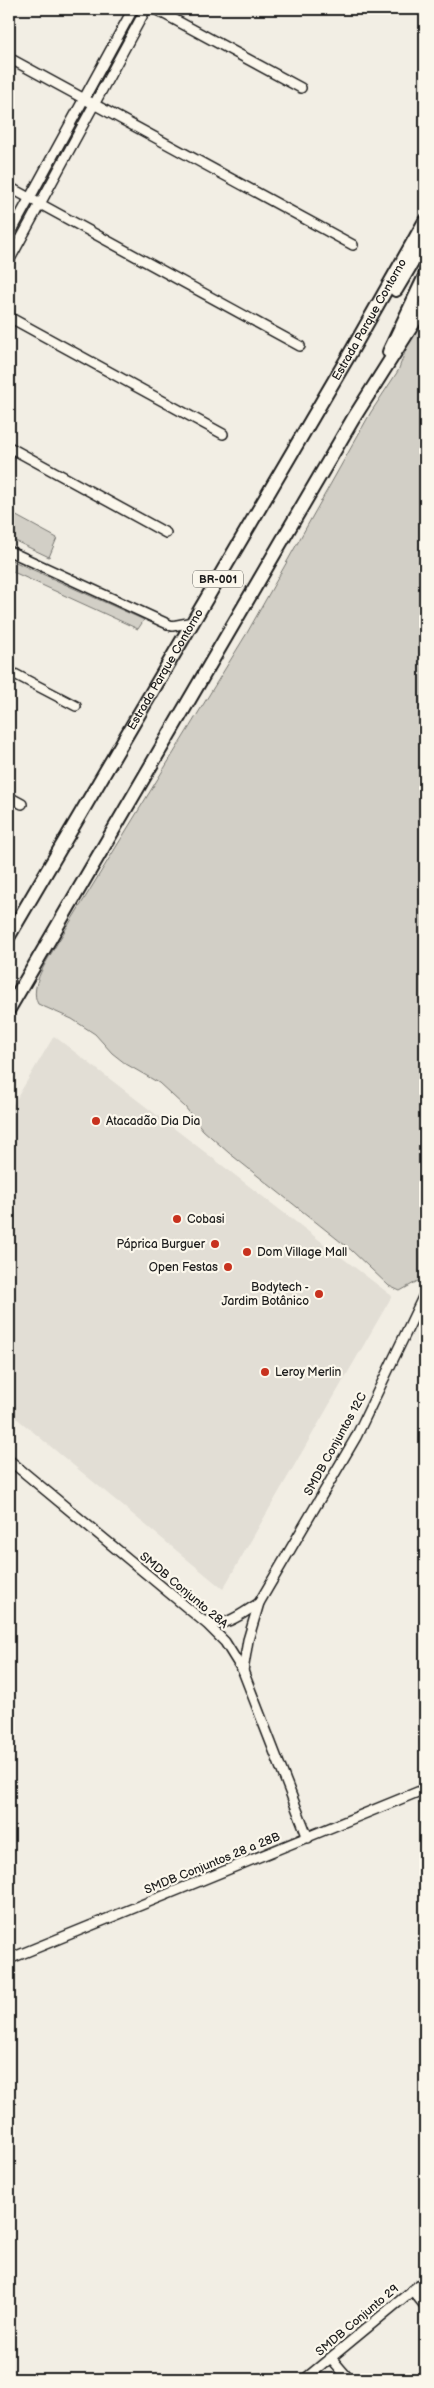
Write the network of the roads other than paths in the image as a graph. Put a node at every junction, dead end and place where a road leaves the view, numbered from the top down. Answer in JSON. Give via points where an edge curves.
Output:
{"nodes":[{"id":1,"x":132,"y":9,"type":"edge"},
{"id":2,"x":146,"y":9,"type":"edge"},
{"id":3,"x":155,"y":9,"type":"edge"},
{"id":4,"x":9,"y":58,"type":"edge"},
{"id":5,"x":301,"y":88,"type":"dead end"},
{"id":6,"x":84,"y":98,"type":"junction"},
{"id":7,"x":94,"y":104,"type":"junction"},
{"id":8,"x":9,"y":187,"type":"edge"},
{"id":9,"x":29,"y":198,"type":"junction"},
{"id":10,"x":40,"y":204,"type":"junction"},
{"id":11,"x":425,"y":221,"type":"edge"},
{"id":12,"x":9,"y":236,"type":"edge"},
{"id":13,"x":425,"y":241,"type":"edge"},
{"id":14,"x":353,"y":245,"type":"dead end"},
{"id":15,"x":9,"y":261,"type":"edge"},
{"id":16,"x":425,"y":276,"type":"edge"},
{"id":17,"x":425,"y":306,"type":"edge"},
{"id":18,"x":9,"y":317,"type":"edge"},
{"id":19,"x":300,"y":346,"type":"dead end"},
{"id":20,"x":334,"y":381,"type":"junction"},
{"id":21,"x":372,"y":388,"type":"junction"},
{"id":22,"x":223,"y":434,"type":"dead end"},
{"id":23,"x":9,"y":447,"type":"edge"},
{"id":24,"x":166,"y":533,"type":"dead end"},
{"id":25,"x":9,"y":551,"type":"edge"},
{"id":26,"x":193,"y":622,"type":"junction"},
{"id":27,"x":172,"y":626,"type":"junction"},
{"id":28,"x":181,"y":643,"type":"junction"},
{"id":29,"x":9,"y":672,"type":"edge"},
{"id":30,"x":76,"y":706,"type":"dead end"},
{"id":31,"x":9,"y":797,"type":"edge"},
{"id":32,"x":22,"y":804,"type":"dead end"},
{"id":33,"x":9,"y":936,"type":"edge"},
{"id":34,"x":9,"y":1009,"type":"edge"},
{"id":35,"x":425,"y":1293,"type":"edge"},
{"id":36,"x":9,"y":1460,"type":"edge"},
{"id":37,"x":259,"y":1603,"type":"junction"},
{"id":38,"x":198,"y":1618,"type":"junction"},
{"id":39,"x":243,"y":1671,"type":"junction"},
{"id":40,"x":425,"y":1789,"type":"edge"},
{"id":41,"x":308,"y":1838,"type":"junction"},
{"id":42,"x":9,"y":1959,"type":"edge"},
{"id":43,"x":425,"y":2280,"type":"edge"},
{"id":44,"x":412,"y":2290,"type":"junction"},
{"id":45,"x":425,"y":2306,"type":"edge"},
{"id":46,"x":331,"y":2358,"type":"junction"},
{"id":47,"x":305,"y":2379,"type":"edge"},
{"id":48,"x":347,"y":2379,"type":"edge"}],
"edges":[{"from":1,"to":6,"type":"street"},
{"from":2,"to":7,"type":"street"},
{"from":3,"to":5,"type":"street"},
{"from":4,"to":6,"type":"street"},
{"from":6,"to":7,"type":"street"},
{"from":6,"to":9,"type":"street"},
{"from":7,"to":10,"type":"street"},
{"from":7,"to":14,"type":"street"},
{"from":8,"to":9,"type":"street"},
{"from":9,"to":10,"type":"street"},
{"from":9,"to":12,"type":"street"},
{"from":10,"to":15,"type":"street"},
{"from":10,"to":19,"type":"street"},
{"from":11,"to":20,"type":"highway","name":"Estrada Parque Contorno","number":"BR-001"},
{"from":13,"to":20,"type":"highway","via":[[377,321]]},
{"from":16,"to":21,"type":"highway"},
{"from":17,"to":21,"type":"highway","number":"BR-001"},
{"from":18,"to":22,"type":"street"},
{"from":20,"to":26,"type":"highway","name":"Estrada Parque Contorno","number":"BR-001"},
{"from":21,"to":34,"type":"highway","number":"BR-001"},
{"from":23,"to":24,"type":"street"},
{"from":25,"to":27,"type":"street"},
{"from":26,"to":27,"type":"street"},
{"from":26,"to":28,"type":"highway","name":"Estrada Parque Contorno","number":"BR-001"},
{"from":27,"to":28,"type":"street"},
{"from":28,"to":33,"type":"highway","name":"Estrada Parque Contorno","number":"BR-001"},
{"from":29,"to":30,"type":"street"},
{"from":31,"to":32,"type":"street"},
{"from":35,"to":37,"type":"street","name":"SMDB Conjuntos 12C","via":[[356,1437]]},
{"from":36,"to":38,"type":"street","name":"SMDB Conjunto 28A"},
{"from":37,"to":38,"type":"street","name":"SMDB Conjuntos 12C","via":[[228,1622],[216,1624]]},
{"from":37,"to":39,"type":"street","name":"SMDB Conjuntos 12C"},
{"from":38,"to":39,"type":"street","name":"SMDB Conjunto 28A","via":[[225,1642]]},
{"from":39,"to":41,"type":"street","name":"SMDB Conjunto 28A"},
{"from":40,"to":41,"type":"street","name":"SMDB Conjuntos 28 a 28B"},
{"from":41,"to":42,"type":"street","name":"SMDB Conjuntos 28 a 28B"},
{"from":43,"to":44,"type":"street","name":"SMDB Conjunto 29"},
{"from":44,"to":45,"type":"street"},
{"from":44,"to":46,"type":"street","name":"SMDB Conjunto 29"},
{"from":46,"to":47,"type":"street","name":"SMDB Conjunto 29"},
{"from":46,"to":48,"type":"street"}]}
